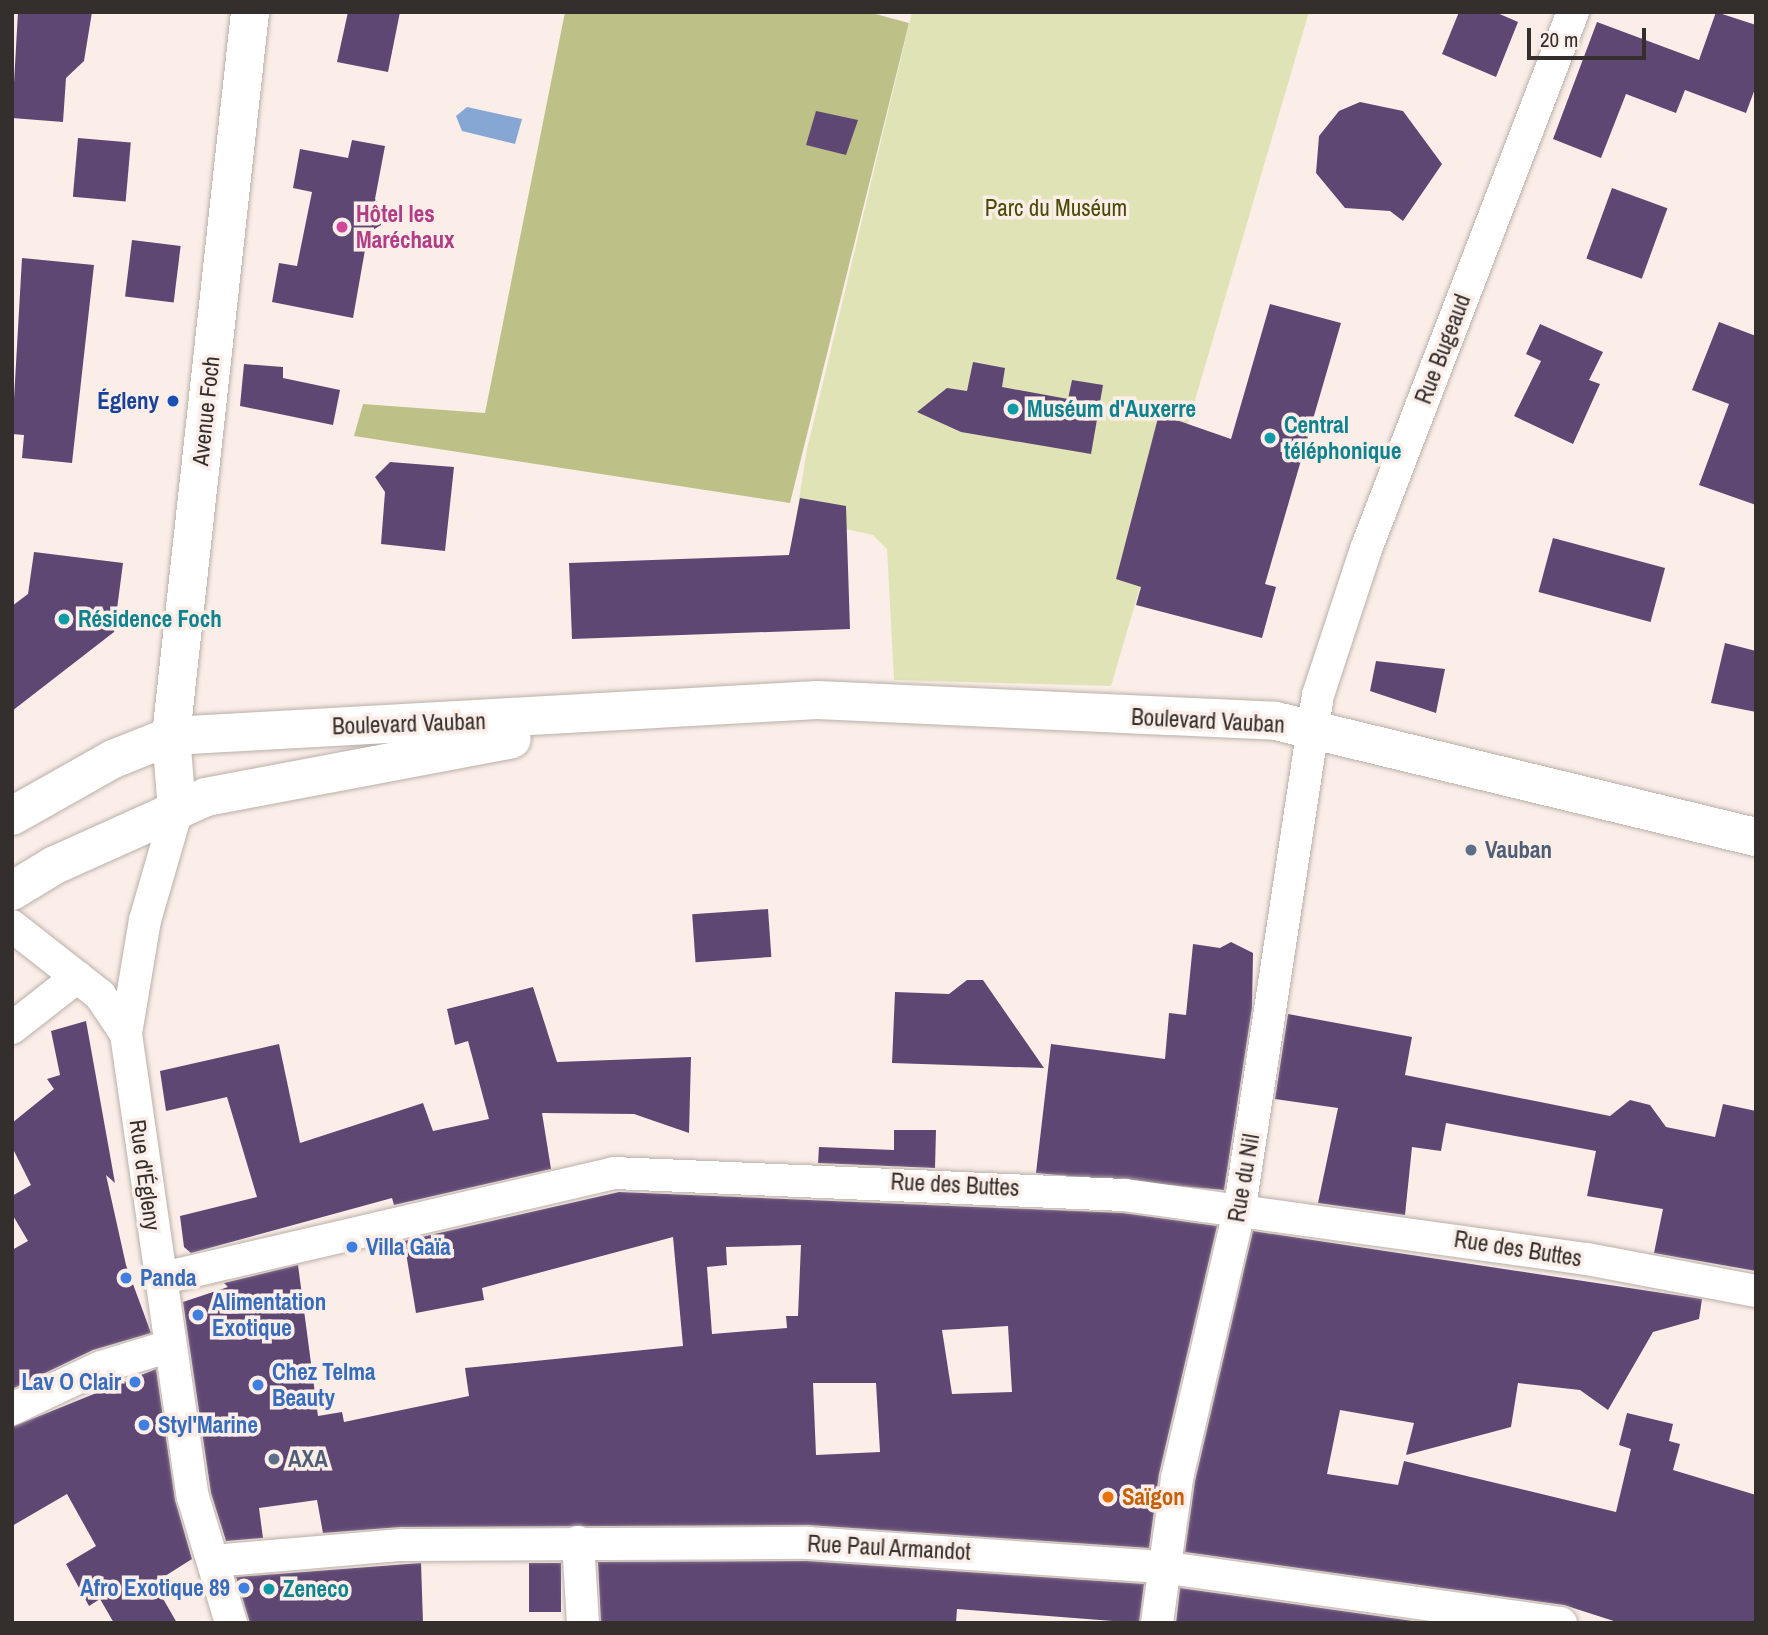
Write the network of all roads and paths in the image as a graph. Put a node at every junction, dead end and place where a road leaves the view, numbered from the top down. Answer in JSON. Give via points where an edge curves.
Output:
{"nodes":[{"id":1,"x":250,"y":12,"type":"edge"},
{"id":2,"x":1573,"y":12,"type":"edge"},
{"id":3,"x":648,"y":713,"type":"junction"},
{"id":4,"x":1311,"y":729,"type":"junction"},
{"id":5,"x":171,"y":736,"type":"junction"},
{"id":6,"x":177,"y":810,"type":"junction"},
{"id":7,"x":12,"y":816,"type":"edge"},
{"id":8,"x":1756,"y":837,"type":"edge"},
{"id":9,"x":12,"y":891,"type":"edge"},
{"id":10,"x":12,"y":926,"type":"edge"},
{"id":11,"x":77,"y":977,"type":"junction"},
{"id":12,"x":12,"y":1028,"type":"edge"},
{"id":13,"x":126,"y":1034,"type":"junction"},
{"id":14,"x":1240,"y":1207,"type":"junction"},
{"id":15,"x":159,"y":1279,"type":"junction"},
{"id":16,"x":1756,"y":1291,"type":"edge"},
{"id":17,"x":170,"y":1346,"type":"junction"},
{"id":18,"x":12,"y":1409,"type":"edge"},
{"id":19,"x":578,"y":1542,"type":"junction"},
{"id":20,"x":213,"y":1561,"type":"junction"},
{"id":21,"x":1161,"y":1567,"type":"junction"},
{"id":22,"x":231,"y":1623,"type":"edge"},
{"id":23,"x":583,"y":1623,"type":"edge"},
{"id":24,"x":1157,"y":1623,"type":"edge"},
{"id":25,"x":1561,"y":1623,"type":"edge"}],
"edges":[{"from":1,"to":5,"type":"main road","name":"Avenue Foch"},
{"from":2,"to":4,"type":"street","name":"Rue Bugeaud","via":[[1366,549]]},
{"from":3,"to":4,"type":"main road","name":"Boulevard Vauban","via":[[817,700],[1276,721]]},
{"from":3,"to":5,"type":"main road","name":"Boulevard Vauban"},
{"from":3,"to":6,"type":"main road","name":"Boulevard Vauban","via":[[253,786]]},
{"from":4,"to":8,"type":"main road","name":"Boulevard Vauban"},
{"from":4,"to":14,"type":"street","name":"Rue du Nil"},
{"from":5,"to":6,"type":"main road","name":"Avenue Foch"},
{"from":5,"to":7,"type":"main road","name":"Boulevard Vauban","via":[[113,759]]},
{"from":6,"to":9,"type":"main road","name":"Boulevard Vauban","via":[[64,860]]},
{"from":6,"to":13,"type":"street","name":"Rue d'Égleny","via":[[145,920]]},
{"from":10,"to":11,"type":"street"},
{"from":11,"to":12,"type":"street"},
{"from":11,"to":13,"type":"street","via":[[100,995]]},
{"from":13,"to":15,"type":"street","name":"Rue d'Égleny"},
{"from":14,"to":15,"type":"street","name":"Rue des Buttes","via":[[877,1180],[614,1174]]},
{"from":14,"to":16,"type":"street","name":"Rue des Buttes"},
{"from":14,"to":21,"type":"street","name":"Rue du Nil"},
{"from":15,"to":17,"type":"street","name":"Rue d'Égleny"},
{"from":17,"to":18,"type":"street","via":[[101,1367]]},
{"from":17,"to":20,"type":"street","name":"Rue d'Égleny","via":[[193,1497]]},
{"from":19,"to":20,"type":"street","name":"Rue Paul Armandot","via":[[401,1545]]},
{"from":19,"to":21,"type":"street","name":"Rue Paul Armandot","via":[[808,1543]]},
{"from":19,"to":23,"type":"street"},
{"from":20,"to":22,"type":"street","name":"Rue d'Égleny"},
{"from":21,"to":24,"type":"street","name":"Rue du Nil"},
{"from":21,"to":25,"type":"street","name":"Rue Paul Armandot"}]}
